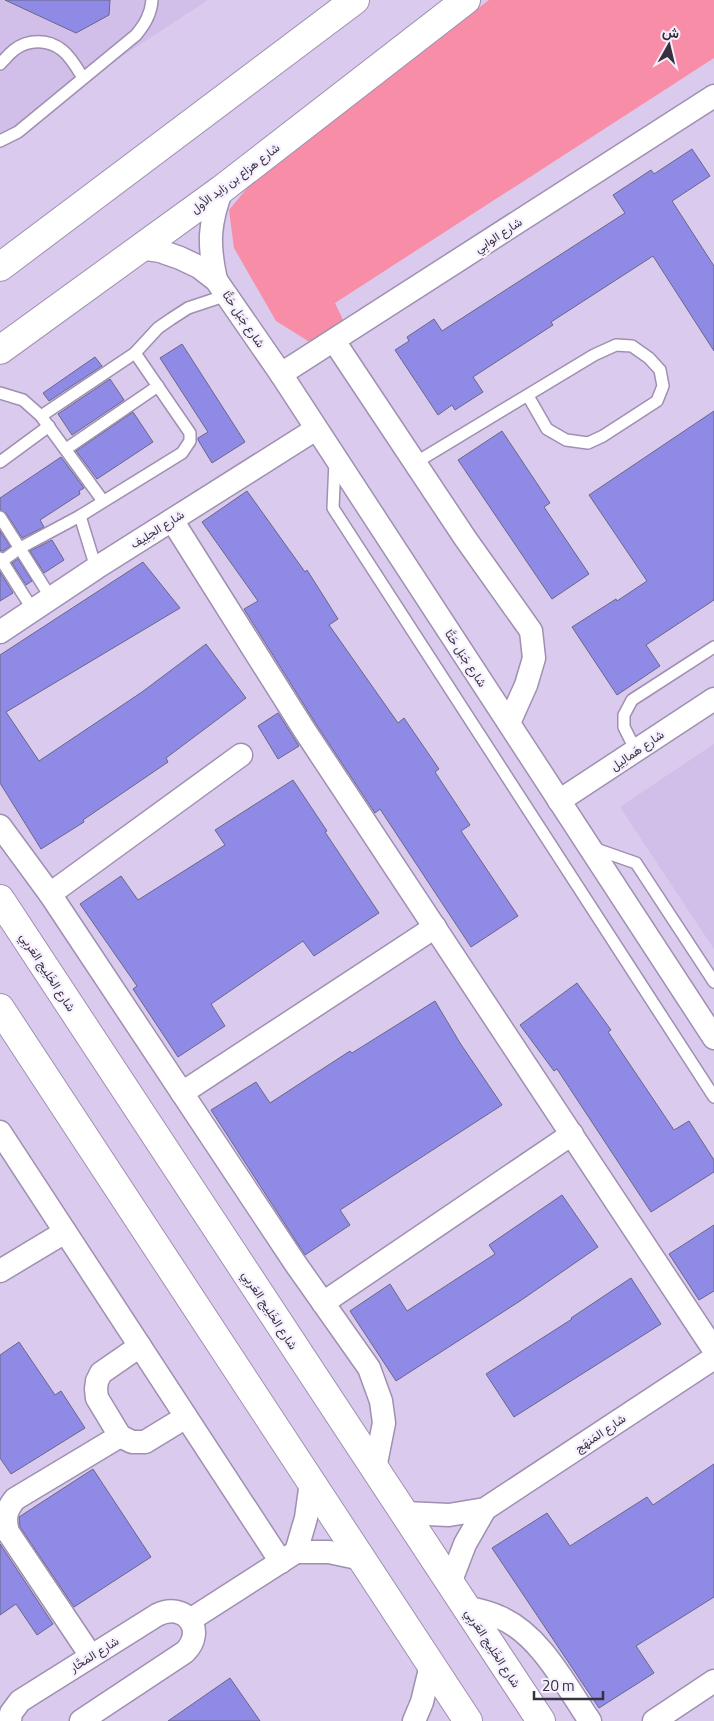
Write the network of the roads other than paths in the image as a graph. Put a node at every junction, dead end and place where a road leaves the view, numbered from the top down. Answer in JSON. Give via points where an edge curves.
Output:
{"nodes":[{"id":1,"x":152,"y":0,"type":"edge"},
{"id":2,"x":466,"y":0,"type":"edge"},
{"id":3,"x":346,"y":3,"type":"edge"},
{"id":4,"x":0,"y":64,"type":"edge"},
{"id":5,"x":83,"y":78,"type":"junction"},
{"id":6,"x":714,"y":96,"type":"edge"},
{"id":7,"x":0,"y":141,"type":"edge"},
{"id":8,"x":222,"y":189,"type":"junction"},
{"id":9,"x":140,"y":248,"type":"junction"},
{"id":10,"x":0,"y":267,"type":"edge"},
{"id":11,"x":222,"y":287,"type":"junction"},
{"id":12,"x":334,"y":341,"type":"junction"},
{"id":13,"x":0,"y":350,"type":"edge"},
{"id":14,"x":135,"y":353,"type":"junction"},
{"id":15,"x":281,"y":374,"type":"junction"},
{"id":16,"x":158,"y":386,"type":"junction"},
{"id":17,"x":0,"y":393,"type":"edge"},
{"id":18,"x":528,"y":396,"type":"junction"},
{"id":19,"x":41,"y":416,"type":"junction"},
{"id":20,"x":49,"y":426,"type":"junction"},
{"id":21,"x":316,"y":429,"type":"junction"},
{"id":22,"x":66,"y":449,"type":"junction"},
{"id":23,"x":335,"y":457,"type":"junction"},
{"id":24,"x":0,"y":462,"type":"edge"},
{"id":25,"x":416,"y":463,"type":"junction"},
{"id":26,"x":103,"y":501,"type":"junction"},
{"id":27,"x":80,"y":516,"type":"junction"},
{"id":28,"x":0,"y":517,"type":"edge"},
{"id":29,"x":172,"y":520,"type":"junction"},
{"id":30,"x":20,"y":548,"type":"junction"},
{"id":31,"x":1,"y":560,"type":"edge"},
{"id":32,"x":96,"y":568,"type":"junction"},
{"id":33,"x":42,"y":604,"type":"junction"},
{"id":34,"x":0,"y":632,"type":"edge"},
{"id":35,"x":714,"y":647,"type":"edge"},
{"id":36,"x":714,"y":699,"type":"edge"},
{"id":37,"x":508,"y":723,"type":"junction"},
{"id":38,"x":636,"y":750,"type":"junction"},
{"id":39,"x":241,"y":755,"type":"dead end"},
{"id":40,"x":559,"y":801,"type":"junction"},
{"id":41,"x":0,"y":826,"type":"edge"},
{"id":42,"x":589,"y":846,"type":"junction"},
{"id":43,"x":50,"y":894,"type":"junction"},
{"id":44,"x":0,"y":899,"type":"edge"},
{"id":45,"x":435,"y":927,"type":"junction"},
{"id":46,"x":714,"y":982,"type":"edge"},
{"id":47,"x":0,"y":1008,"type":"edge"},
{"id":48,"x":714,"y":1038,"type":"edge"},
{"id":49,"x":182,"y":1093,"type":"junction"},
{"id":50,"x":714,"y":1097,"type":"edge"},
{"id":51,"x":0,"y":1132,"type":"edge"},
{"id":52,"x":572,"y":1134,"type":"junction"},
{"id":53,"x":65,"y":1232,"type":"junction"},
{"id":54,"x":0,"y":1271,"type":"edge"},
{"id":55,"x":323,"y":1302,"type":"junction"},
{"id":56,"x":140,"y":1346,"type":"junction"},
{"id":57,"x":714,"y":1350,"type":"edge"},
{"id":58,"x":714,"y":1358,"type":"edge"},
{"id":59,"x":186,"y":1417,"type":"junction"},
{"id":60,"x":120,"y":1436,"type":"junction"},
{"id":61,"x":375,"y":1468,"type":"junction"},
{"id":62,"x":311,"y":1482,"type":"junction"},
{"id":63,"x":485,"y":1509,"type":"junction"},
{"id":64,"x":404,"y":1513,"type":"junction"},
{"id":65,"x":288,"y":1557,"type":"junction"},
{"id":66,"x":362,"y":1559,"type":"junction"},
{"id":67,"x":450,"y":1583,"type":"junction"},
{"id":68,"x":466,"y":1607,"type":"junction"},
{"id":69,"x":190,"y":1620,"type":"junction"},
{"id":70,"x":91,"y":1656,"type":"junction"},
{"id":71,"x":431,"y":1665,"type":"junction"},
{"id":72,"x":714,"y":1682,"type":"edge"},
{"id":73,"x":10,"y":1721,"type":"edge"},
{"id":74,"x":81,"y":1721,"type":"edge"},
{"id":75,"x":414,"y":1721,"type":"edge"},
{"id":76,"x":468,"y":1721,"type":"edge"},
{"id":77,"x":541,"y":1721,"type":"edge"},
{"id":78,"x":590,"y":1721,"type":"edge"},
{"id":79,"x":654,"y":1721,"type":"edge"}],
"edges":[{"from":1,"to":5,"type":"lane","via":[[150,12],[136,35]]},
{"from":2,"to":8,"type":"main road","name":"شارع هزاع بن زايد الأول"},
{"from":3,"to":10,"type":"main road"},
{"from":4,"to":5,"type":"lane","via":[[24,44],[44,42],[62,50]]},
{"from":5,"to":7,"type":"lane","via":[[18,132]]},
{"from":6,"to":12,"type":"street","name":"شارع الوابِي"},
{"from":8,"to":9,"type":"main road","name":"شارع هزاع بن زايد الأول"},
{"from":8,"to":11,"type":"street","name":"شارع جَبَل حَتَّا","via":[[210,234],[211,257]]},
{"from":9,"to":11,"type":"street","name":"شارع جَبَل حَتَّا","via":[[160,251],[199,267]]},
{"from":9,"to":13,"type":"main road","name":"شارع هزاع بن زايد الأول"},
{"from":11,"to":14,"type":"lane","via":[[158,328]]},
{"from":11,"to":15,"type":"street","name":"شارع جَبَل حَتَّا"},
{"from":12,"to":15,"type":"street","name":"شارع الوابِي"},
{"from":12,"to":25,"type":"street"},
{"from":14,"to":16,"type":"lane"},
{"from":14,"to":19,"type":"lane"},
{"from":15,"to":21,"type":"street","name":"شارع جَبَل حَتَّا"},
{"from":16,"to":22,"type":"lane"},
{"from":16,"to":26,"type":"lane","via":[[190,433],[190,441],[182,453]]},
{"from":17,"to":19,"type":"lane","via":[[24,400]]},
{"from":18,"to":18,"type":"lane","via":[[547,429],[566,440],[588,443],[657,401],[663,386],[660,370],[649,358],[632,346],[616,346],[594,355]]},
{"from":18,"to":25,"type":"lane"},
{"from":19,"to":20,"type":"lane"},
{"from":20,"to":22,"type":"lane"},
{"from":20,"to":24,"type":"lane"},
{"from":21,"to":23,"type":"street","name":"شارع جَبَل حَتَّا"},
{"from":21,"to":29,"type":"street","name":"شارع الحِلِيف"},
{"from":22,"to":26,"type":"lane"},
{"from":23,"to":37,"type":"street","name":"شارع جَبَل حَتَّا"},
{"from":23,"to":50,"type":"lane","via":[[333,508]]},
{"from":25,"to":37,"type":"street","via":[[464,538],[531,631],[534,658],[526,686]]},
{"from":26,"to":27,"type":"lane"},
{"from":27,"to":30,"type":"lane"},
{"from":27,"to":32,"type":"lane"},
{"from":28,"to":30,"type":"lane"},
{"from":29,"to":32,"type":"street","name":"شارع الحِلِيف"},
{"from":29,"to":45,"type":"street","via":[[300,723]]},
{"from":30,"to":31,"type":"lane"},
{"from":30,"to":33,"type":"lane"},
{"from":31,"to":33,"type":"lane"},
{"from":32,"to":33,"type":"street","name":"شارع الحِلِيف"},
{"from":33,"to":34,"type":"street","name":"شارع الحِلِيف"},
{"from":35,"to":38,"type":"lane","via":[[632,700],[624,715],[624,727]]},
{"from":36,"to":38,"type":"street","name":"شارع هَمالِيل"},
{"from":37,"to":40,"type":"street","name":"شارع جَبَل حَتَّا"},
{"from":38,"to":40,"type":"street","name":"شارع هَمالِيل"},
{"from":39,"to":43,"type":"street"},
{"from":40,"to":42,"type":"street","name":"شارع جَبَل حَتَّا"},
{"from":41,"to":43,"type":"street"},
{"from":42,"to":46,"type":"lane","via":[[636,863]]},
{"from":42,"to":48,"type":"street","name":"شارع جَبَل حَتَّا"},
{"from":43,"to":49,"type":"street"},
{"from":44,"to":61,"type":"main road","name":"شارع الخَلِيج العَربِي"},
{"from":45,"to":49,"type":"street"},
{"from":45,"to":52,"type":"street"},
{"from":47,"to":62,"type":"main road"},
{"from":49,"to":55,"type":"street"},
{"from":51,"to":53,"type":"street"},
{"from":52,"to":55,"type":"street"},
{"from":52,"to":57,"type":"street"},
{"from":53,"to":54,"type":"street"},
{"from":53,"to":56,"type":"street"},
{"from":55,"to":61,"type":"street","via":[[369,1368],[381,1401],[384,1423]]},
{"from":56,"to":59,"type":"street"},
{"from":56,"to":60,"type":"street","via":[[102,1373],[97,1381],[97,1398]]},
{"from":58,"to":63,"type":"street","name":"شارع المَنهَج"},
{"from":59,"to":60,"type":"street","via":[[145,1442],[132,1442]]},
{"from":59,"to":65,"type":"street"},
{"from":60,"to":70,"type":"street","via":[[15,1499],[6,1514],[8,1532]]},
{"from":61,"to":64,"type":"main road","name":"شارع الخَلِيج العَربِي"},
{"from":62,"to":65,"type":"street","via":[[306,1518]]},
{"from":62,"to":66,"type":"main road"},
{"from":63,"to":64,"type":"street","name":"شارع المَنهَج","via":[[449,1515]]},
{"from":63,"to":67,"type":"street","name":"شارع المَنهَج","via":[[464,1544]]},
{"from":64,"to":67,"type":"main road","name":"شارع الخَلِيج العَربِي"},
{"from":65,"to":66,"type":"street","via":[[329,1552]]},
{"from":65,"to":69,"type":"street"},
{"from":66,"to":71,"type":"main road"},
{"from":67,"to":68,"type":"main road","name":"شارع الخَلِيج العَربِي"},
{"from":68,"to":77,"type":"main road","name":"شارع الخَلِيج العَربِي"},
{"from":68,"to":78,"type":"street","via":[[500,1617],[524,1633],[546,1655]]},
{"from":69,"to":70,"type":"street","name":"شارع المَحَّار","via":[[178,1612],[163,1612]]},
{"from":69,"to":74,"type":"street","via":[[194,1641],[185,1652]]},
{"from":70,"to":73,"type":"street","name":"شارع المَحَّار","via":[[20,1701],[11,1712]]},
{"from":71,"to":75,"type":"street"},
{"from":71,"to":76,"type":"main road"},
{"from":72,"to":79,"type":"street"}]}
